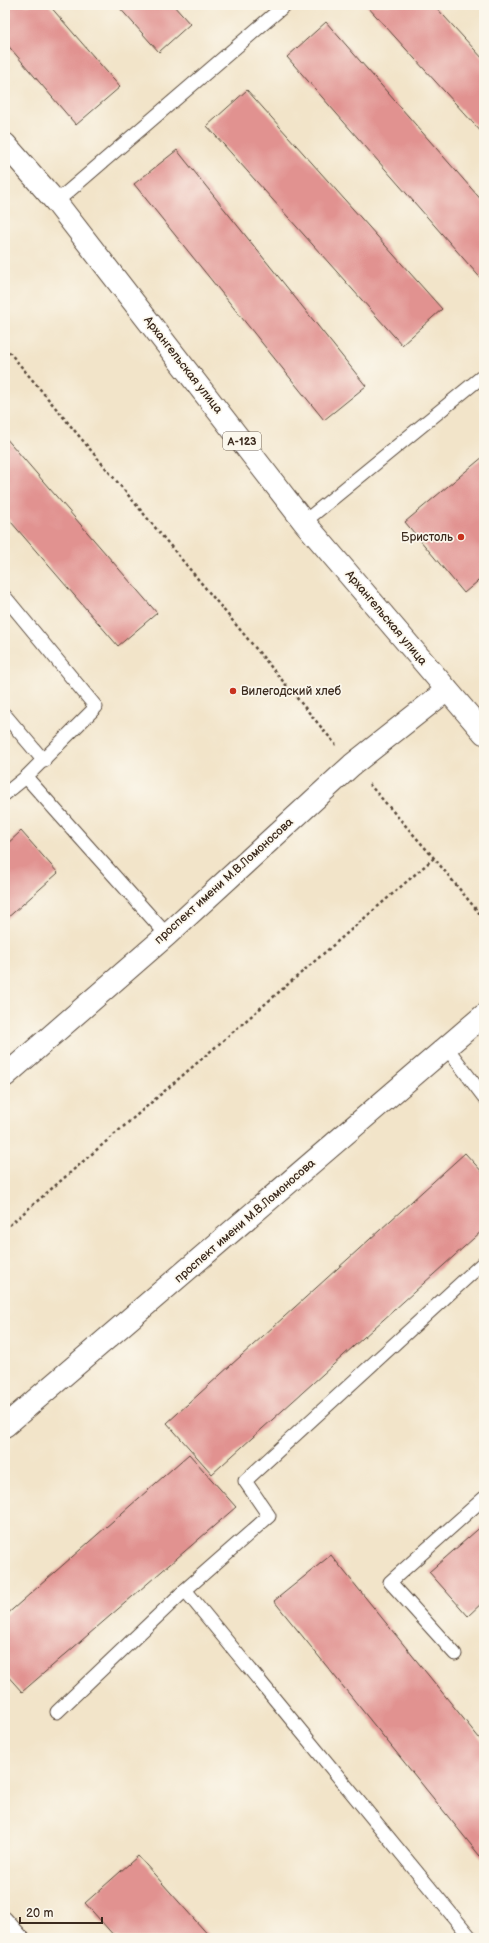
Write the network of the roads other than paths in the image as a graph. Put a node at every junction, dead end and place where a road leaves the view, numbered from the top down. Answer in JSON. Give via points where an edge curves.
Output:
{"nodes":[{"id":1,"x":285,"y":5,"type":"edge"},
{"id":2,"x":5,"y":144,"type":"edge"},
{"id":3,"x":56,"y":202,"type":"junction"},
{"id":4,"x":484,"y":375,"type":"edge"},
{"id":5,"x":304,"y":522,"type":"junction"},
{"id":6,"x":5,"y":597,"type":"edge"},
{"id":7,"x":447,"y":690,"type":"junction"},
{"id":8,"x":5,"y":715,"type":"edge"},
{"id":9,"x":484,"y":733,"type":"edge"},
{"id":10,"x":44,"y":760,"type":"junction"},
{"id":11,"x":26,"y":777,"type":"junction"},
{"id":12,"x":5,"y":794,"type":"edge"},
{"id":13,"x":167,"y":935,"type":"junction"},
{"id":14,"x":484,"y":1015,"type":"edge"},
{"id":15,"x":447,"y":1048,"type":"junction"},
{"id":16,"x":5,"y":1076,"type":"edge"},
{"id":17,"x":484,"y":1098,"type":"edge"},
{"id":18,"x":484,"y":1262,"type":"edge"},
{"id":19,"x":5,"y":1426,"type":"edge"},
{"id":20,"x":484,"y":1498,"type":"edge"},
{"id":21,"x":185,"y":1590,"type":"junction"},
{"id":22,"x":455,"y":1654,"type":"dead end"},
{"id":23,"x":57,"y":1712,"type":"dead end"},
{"id":24,"x":5,"y":1918,"type":"edge"},
{"id":25,"x":23,"y":1938,"type":"edge"},
{"id":26,"x":471,"y":1938,"type":"edge"}],
"edges":[{"from":1,"to":3,"type":"lane"},
{"from":2,"to":3,"type":"street","name":"Архангельская улица","number":"А-123"},
{"from":3,"to":5,"type":"street","name":"Архангельская улица","number":"А-123"},
{"from":4,"to":5,"type":"lane"},
{"from":5,"to":7,"type":"street","name":"Архангельская улица","number":"А-123"},
{"from":6,"to":10,"type":"lane","via":[[96,707]]},
{"from":7,"to":9,"type":"street","name":"Архангельская улица","number":"А-123"},
{"from":7,"to":13,"type":"street","name":"проспект имени М.В.Ломоносова","via":[[352,764]]},
{"from":8,"to":10,"type":"lane"},
{"from":10,"to":11,"type":"lane"},
{"from":11,"to":12,"type":"lane"},
{"from":11,"to":13,"type":"lane"},
{"from":13,"to":16,"type":"street","name":"проспект имени М.В.Ломоносова"},
{"from":14,"to":15,"type":"street","name":"проспект имени М.В.Ломоносова"},
{"from":15,"to":17,"type":"lane"},
{"from":15,"to":19,"type":"street","name":"проспект имени М.В.Ломоносова"},
{"from":18,"to":21,"type":"lane","via":[[245,1481],[269,1516]]},
{"from":20,"to":22,"type":"lane","via":[[390,1582]]},
{"from":21,"to":23,"type":"lane"},
{"from":21,"to":26,"type":"lane"},
{"from":24,"to":25,"type":"lane"}]}
